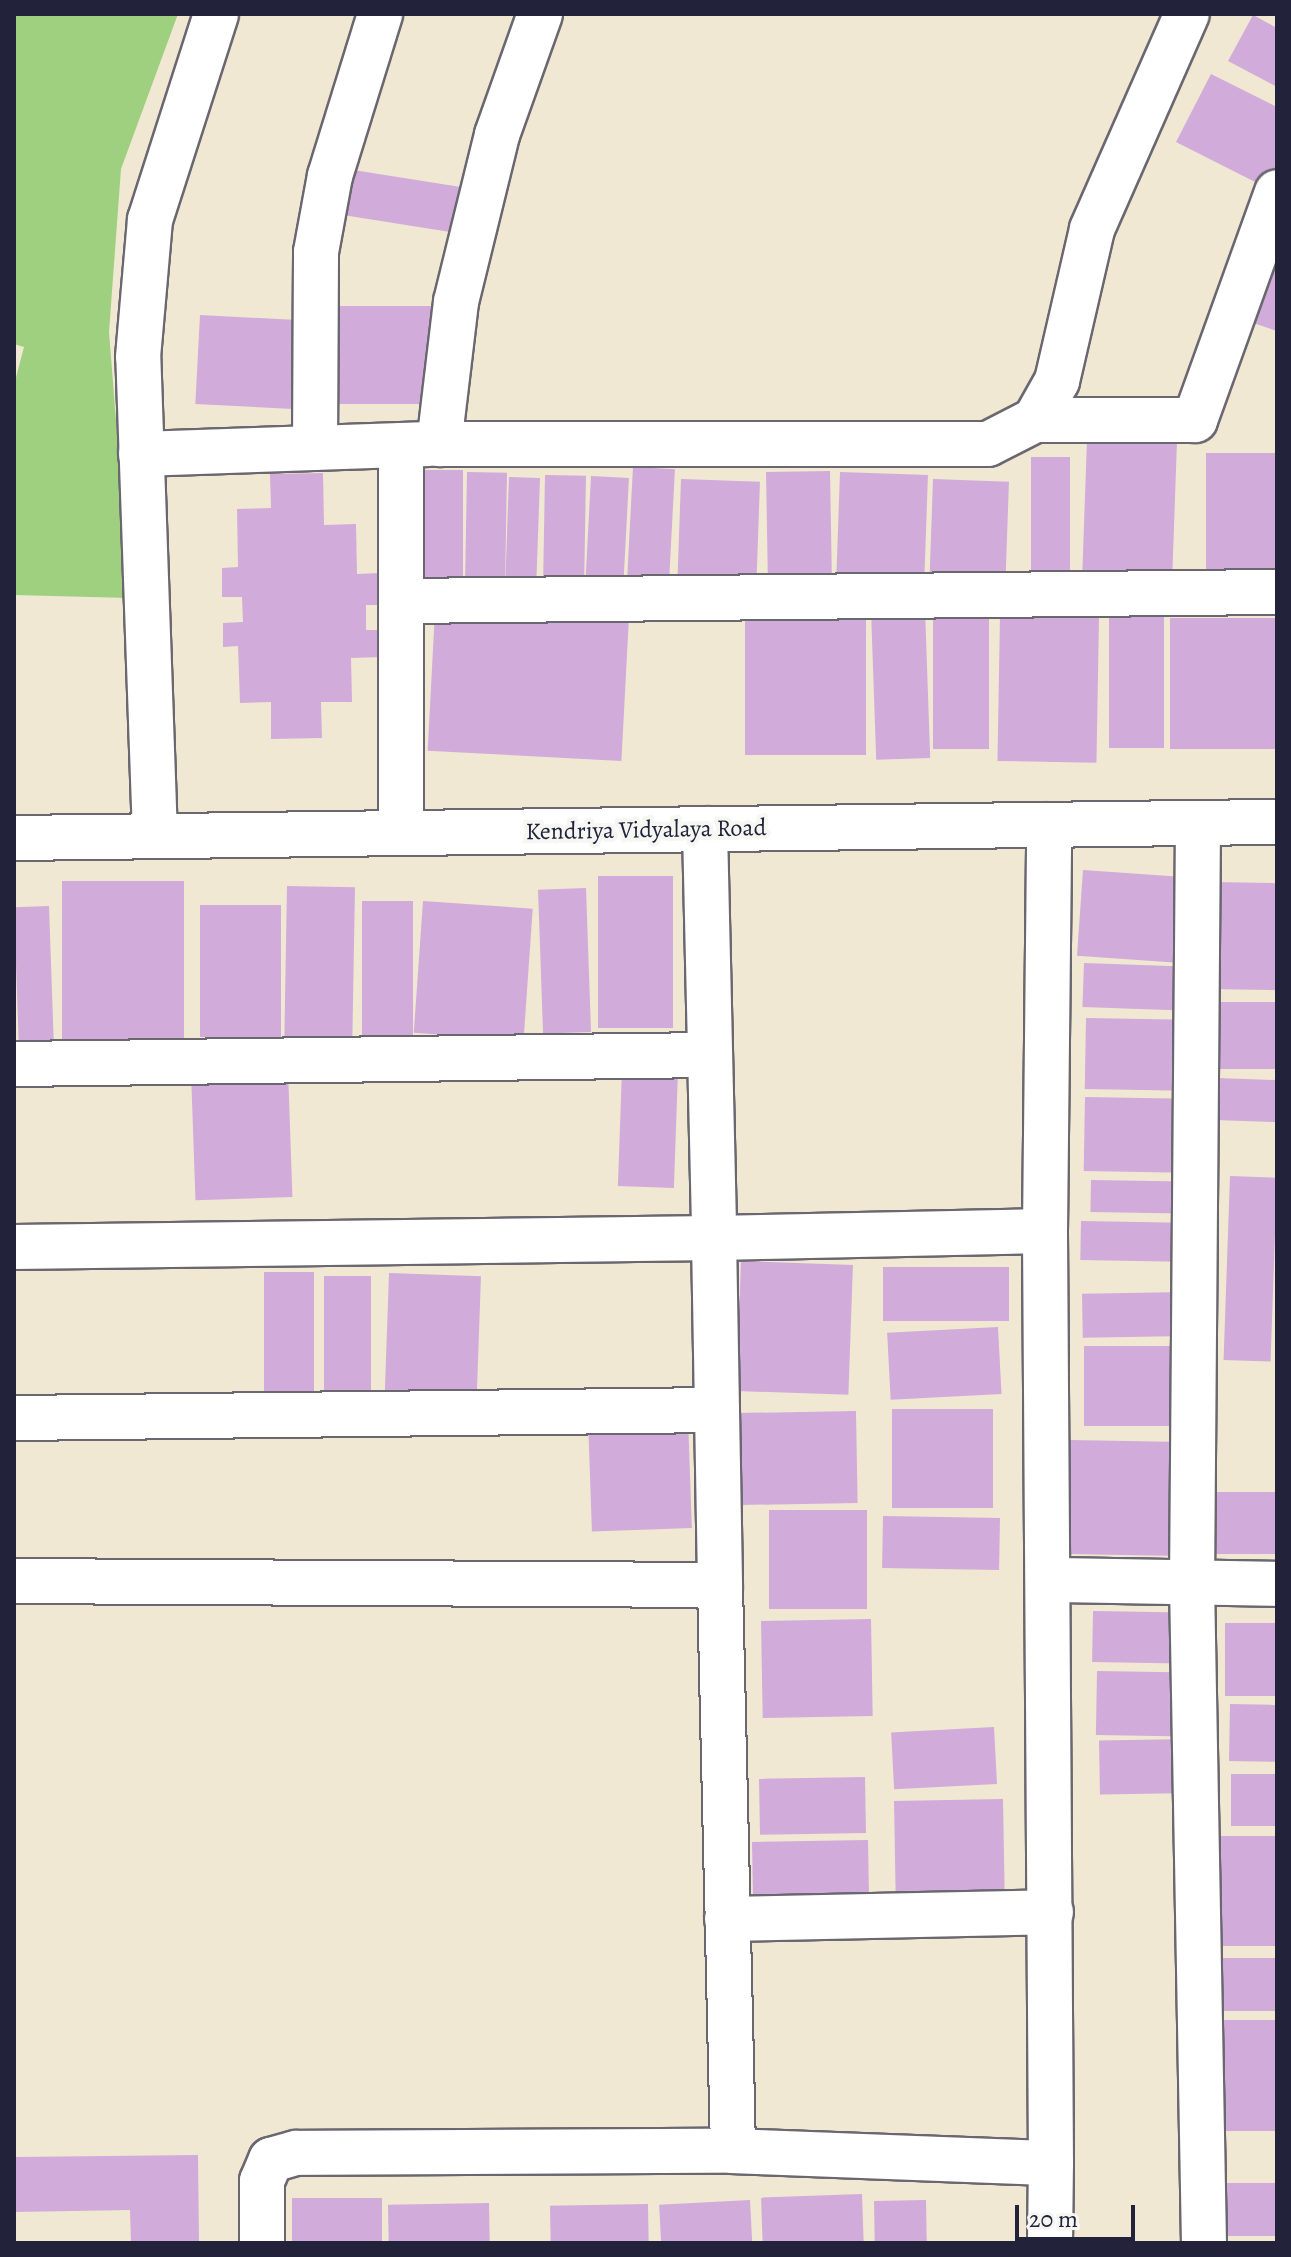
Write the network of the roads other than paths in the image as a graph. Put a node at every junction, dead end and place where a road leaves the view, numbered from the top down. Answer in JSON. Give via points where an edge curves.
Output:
{"nodes":[{"id":1,"x":216,"y":14,"type":"edge"},
{"id":2,"x":380,"y":14,"type":"edge"},
{"id":3,"x":540,"y":14,"type":"edge"},
{"id":4,"x":1187,"y":14,"type":"edge"},
{"id":5,"x":1277,"y":192,"type":"edge"},
{"id":6,"x":1035,"y":420,"type":"junction"},
{"id":7,"x":420,"y":444,"type":"junction"},
{"id":8,"x":315,"y":448,"type":"junction"},
{"id":9,"x":141,"y":454,"type":"junction"},
{"id":10,"x":1277,"y":592,"type":"edge"},
{"id":11,"x":401,"y":601,"type":"junction"},
{"id":12,"x":1277,"y":822,"type":"edge"},
{"id":13,"x":1198,"y":823,"type":"junction"},
{"id":14,"x":1049,"y":825,"type":"junction"},
{"id":15,"x":705,"y":829,"type":"junction"},
{"id":16,"x":401,"y":833,"type":"junction"},
{"id":17,"x":155,"y":836,"type":"junction"},
{"id":18,"x":14,"y":838,"type":"edge"},
{"id":19,"x":710,"y":1055,"type":"junction"},
{"id":20,"x":14,"y":1064,"type":"edge"},
{"id":21,"x":1045,"y":1231,"type":"junction"},
{"id":22,"x":714,"y":1238,"type":"junction"},
{"id":23,"x":14,"y":1247,"type":"edge"},
{"id":24,"x":717,"y":1410,"type":"junction"},
{"id":25,"x":14,"y":1418,"type":"edge"},
{"id":26,"x":1051,"y":1580,"type":"junction"},
{"id":27,"x":14,"y":1581,"type":"edge"},
{"id":28,"x":1192,"y":1583,"type":"junction"},
{"id":29,"x":1277,"y":1584,"type":"edge"},
{"id":30,"x":720,"y":1585,"type":"junction"},
{"id":31,"x":1051,"y":1912,"type":"junction"},
{"id":32,"x":727,"y":1919,"type":"junction"},
{"id":33,"x":733,"y":2151,"type":"junction"},
{"id":34,"x":1051,"y":2163,"type":"junction"},
{"id":35,"x":262,"y":2243,"type":"edge"},
{"id":36,"x":1050,"y":2243,"type":"edge"},
{"id":37,"x":1204,"y":2243,"type":"edge"}],
"edges":[{"from":1,"to":9,"type":"street","via":[[150,220],[138,357]]},
{"from":2,"to":8,"type":"street","via":[[330,176],[316,252]]},
{"from":3,"to":7,"type":"street","via":[[497,135]]},
{"from":4,"to":6,"type":"street","via":[[1092,229],[1057,381]]},
{"from":5,"to":6,"type":"street","via":[[1195,420]]},
{"from":6,"to":7,"type":"street","via":[[988,444]]},
{"from":7,"to":8,"type":"street"},
{"from":7,"to":11,"type":"street"},
{"from":8,"to":9,"type":"street"},
{"from":9,"to":17,"type":"street"},
{"from":10,"to":11,"type":"street"},
{"from":11,"to":16,"type":"street"},
{"from":12,"to":13,"type":"street","name":"Kendriya Vidyalaya Road"},
{"from":13,"to":14,"type":"street","name":"Kendriya Vidyalaya Road"},
{"from":13,"to":28,"type":"street"},
{"from":14,"to":15,"type":"street","name":"Kendriya Vidyalaya Road"},
{"from":14,"to":21,"type":"street"},
{"from":15,"to":16,"type":"street","name":"Kendriya Vidyalaya Road"},
{"from":15,"to":19,"type":"street"},
{"from":16,"to":17,"type":"street","name":"Kendriya Vidyalaya Road"},
{"from":17,"to":18,"type":"street","name":"Kendriya Vidyalaya Road"},
{"from":19,"to":20,"type":"street"},
{"from":19,"to":22,"type":"street"},
{"from":21,"to":22,"type":"street"},
{"from":21,"to":26,"type":"street"},
{"from":22,"to":23,"type":"street"},
{"from":22,"to":24,"type":"street"},
{"from":24,"to":25,"type":"street"},
{"from":24,"to":30,"type":"street"},
{"from":26,"to":28,"type":"street"},
{"from":26,"to":31,"type":"street"},
{"from":27,"to":30,"type":"street"},
{"from":28,"to":29,"type":"street"},
{"from":28,"to":37,"type":"street"},
{"from":30,"to":32,"type":"street"},
{"from":31,"to":32,"type":"street"},
{"from":31,"to":34,"type":"street"},
{"from":32,"to":33,"type":"street"},
{"from":33,"to":34,"type":"street"},
{"from":33,"to":35,"type":"street","via":[[296,2153],[271,2160],[262,2181]]},
{"from":34,"to":36,"type":"street"}]}
